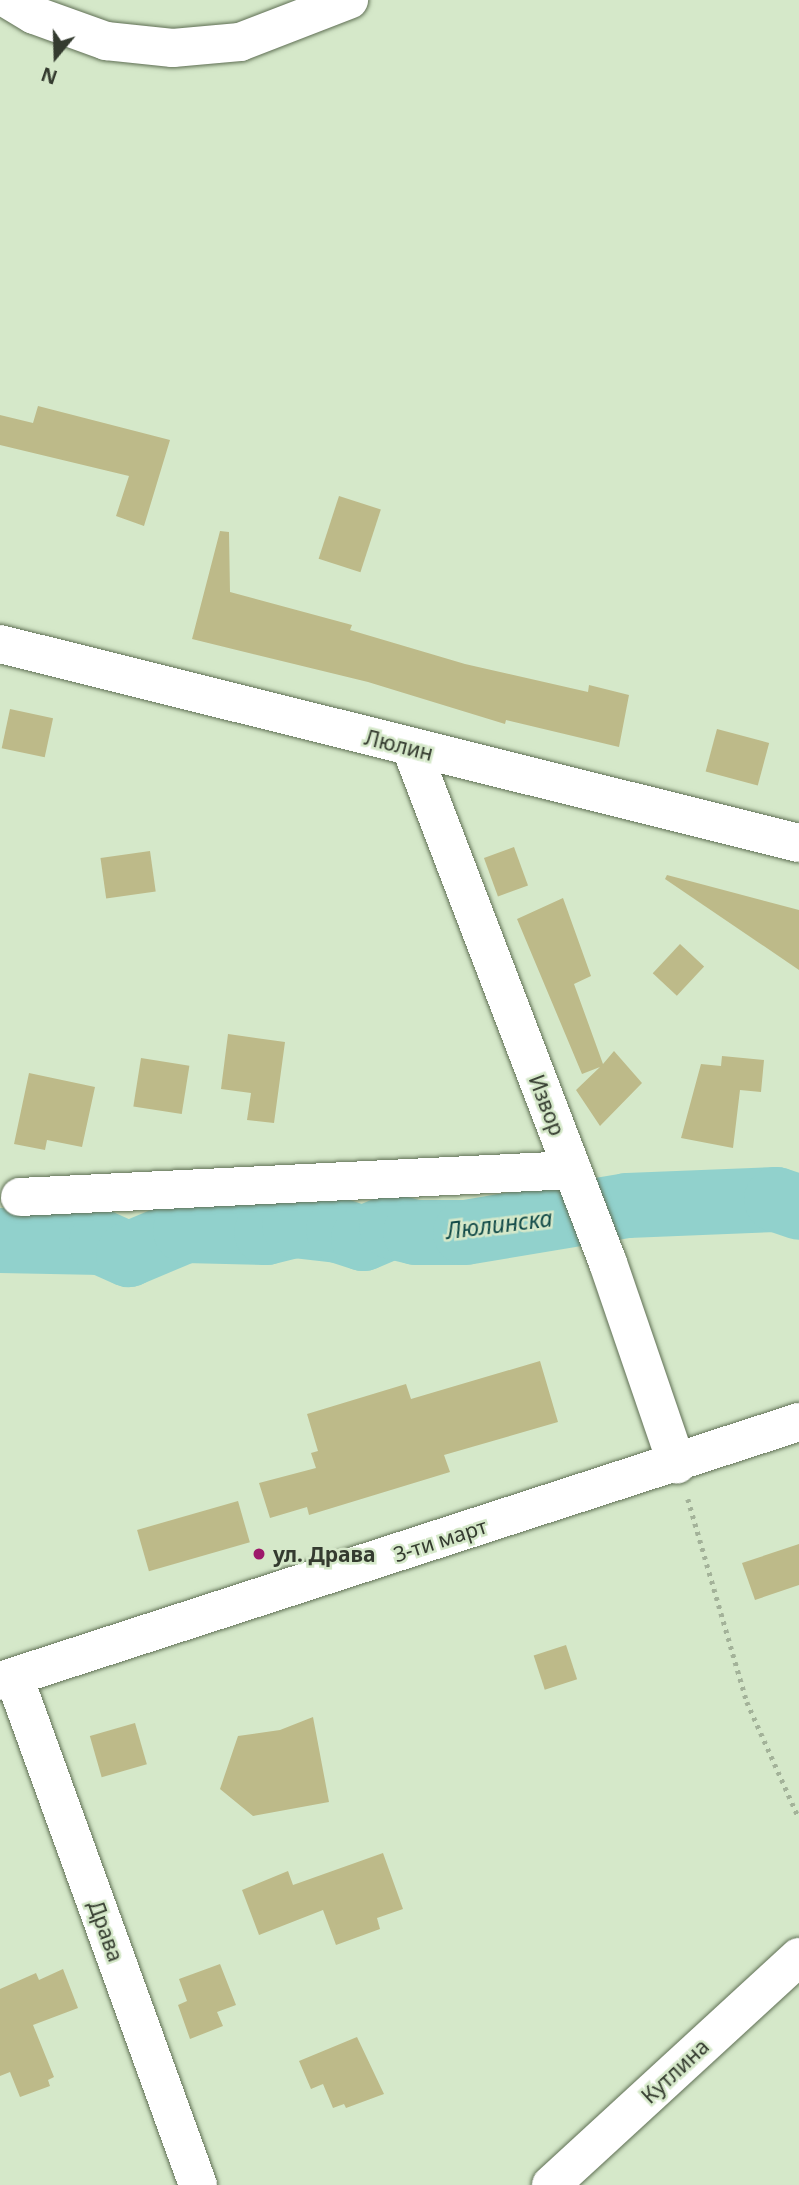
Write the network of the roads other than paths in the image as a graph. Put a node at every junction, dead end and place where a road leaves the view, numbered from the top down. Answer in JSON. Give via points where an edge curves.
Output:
{"nodes":[{"id":1,"x":9,"y":0,"type":"edge"},
{"id":2,"x":339,"y":4,"type":"edge"},
{"id":3,"x":0,"y":644,"type":"edge"},
{"id":4,"x":411,"y":748,"type":"junction"},
{"id":5,"x":799,"y":843,"type":"edge"},
{"id":6,"x":572,"y":1170,"type":"junction"},
{"id":7,"x":20,"y":1197,"type":"dead end"},
{"id":8,"x":799,"y":1422,"type":"edge"},
{"id":9,"x":677,"y":1464,"type":"junction"},
{"id":10,"x":7,"y":1679,"type":"edge"},
{"id":11,"x":799,"y":1957,"type":"edge"},
{"id":12,"x":198,"y":2185,"type":"edge"},
{"id":13,"x":551,"y":2185,"type":"edge"}],
"edges":[{"from":1,"to":2,"type":"street","via":[[34,15],[106,40],[173,48],[240,42]]},
{"from":3,"to":4,"type":"street","name":"Люлин"},
{"from":4,"to":5,"type":"street","name":"Люлин"},
{"from":4,"to":6,"type":"street","name":"Извор"},
{"from":6,"to":7,"type":"street"},
{"from":6,"to":9,"type":"street","name":"Извор"},
{"from":8,"to":9,"type":"street","name":"3-ти март"},
{"from":9,"to":10,"type":"street","name":"3-ти март"},
{"from":10,"to":12,"type":"street","name":"Драва"},
{"from":11,"to":13,"type":"street","name":"Кутлина"}]}
